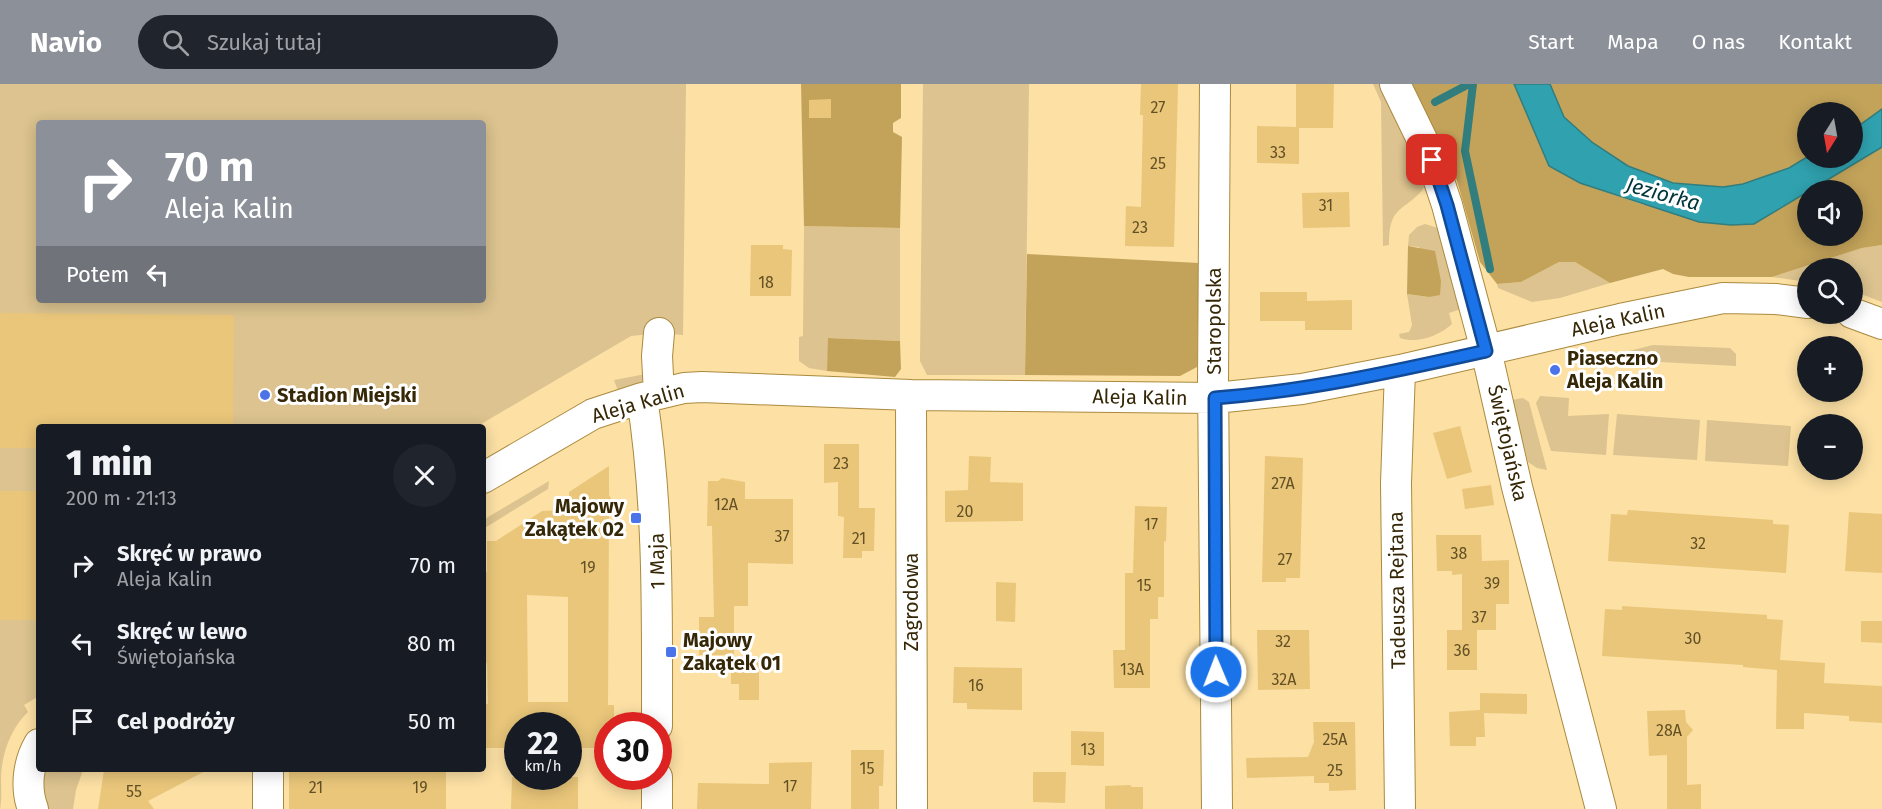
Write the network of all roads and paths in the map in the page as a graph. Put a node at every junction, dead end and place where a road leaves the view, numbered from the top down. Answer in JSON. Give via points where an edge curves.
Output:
{"nodes":[{"id":1,"x":1215,"y":84,"type":"edge"},
{"id":2,"x":1395,"y":84,"type":"edge"},
{"id":3,"x":1797,"y":302,"type":"edge"},
{"id":4,"x":1863,"y":317,"type":"edge"},
{"id":5,"x":1882,"y":324,"type":"edge"},
{"id":6,"x":659,"y":333,"type":"dead end"},
{"id":7,"x":1486,"y":351,"type":"junction"},
{"id":8,"x":1400,"y":370,"type":"junction"},
{"id":9,"x":911,"y":395,"type":"junction"},
{"id":10,"x":651,"y":396,"type":"junction"},
{"id":11,"x":1215,"y":398,"type":"junction"},
{"id":12,"x":486,"y":476,"type":"edge"},
{"id":13,"x":657,"y":712,"type":"edge"},
{"id":14,"x":36,"y":751,"type":"edge"},
{"id":15,"x":268,"y":772,"type":"edge"},
{"id":16,"x":657,"y":790,"type":"edge"},
{"id":17,"x":33,"y":809,"type":"edge"},
{"id":18,"x":268,"y":809,"type":"edge"},
{"id":19,"x":657,"y":809,"type":"edge"},
{"id":20,"x":912,"y":809,"type":"edge"},
{"id":21,"x":1217,"y":809,"type":"edge"},
{"id":22,"x":1400,"y":809,"type":"edge"},
{"id":23,"x":1601,"y":809,"type":"edge"}],
"edges":[{"from":1,"to":11,"type":"street","name":"Staropolska"},
{"from":2,"to":7,"type":"street","name":"Świętojańska","via":[[1432,160]]},
{"from":3,"to":7,"type":"street","name":"Aleja Kalin","via":[[1723,298]]},
{"from":4,"to":5,"type":"street"},
{"from":6,"to":10,"type":"street","name":"1 Maja"},
{"from":7,"to":8,"type":"street","name":"Aleja Kalin"},
{"from":7,"to":23,"type":"street","name":"Świętojańska","via":[[1517,487]]},
{"from":8,"to":11,"type":"street","name":"Aleja Kalin","via":[[1302,389]]},
{"from":8,"to":22,"type":"street","name":"Tadeusza Rejtana","via":[[1396,483]]},
{"from":9,"to":10,"type":"street","name":"Aleja Kalin","via":[[702,387]]},
{"from":9,"to":11,"type":"street","name":"Aleja Kalin"},
{"from":9,"to":20,"type":"street","name":"Zagrodowa"},
{"from":10,"to":12,"type":"street","name":"Aleja Kalin","via":[[582,419]]},
{"from":10,"to":13,"type":"street","name":"1 Maja","via":[[648,434],[656,524]]},
{"from":11,"to":21,"type":"street","name":"Staropolska"},
{"from":14,"to":17,"type":"street","via":[[30,766]]},
{"from":15,"to":18,"type":"street"},
{"from":16,"to":19,"type":"street"}]}
